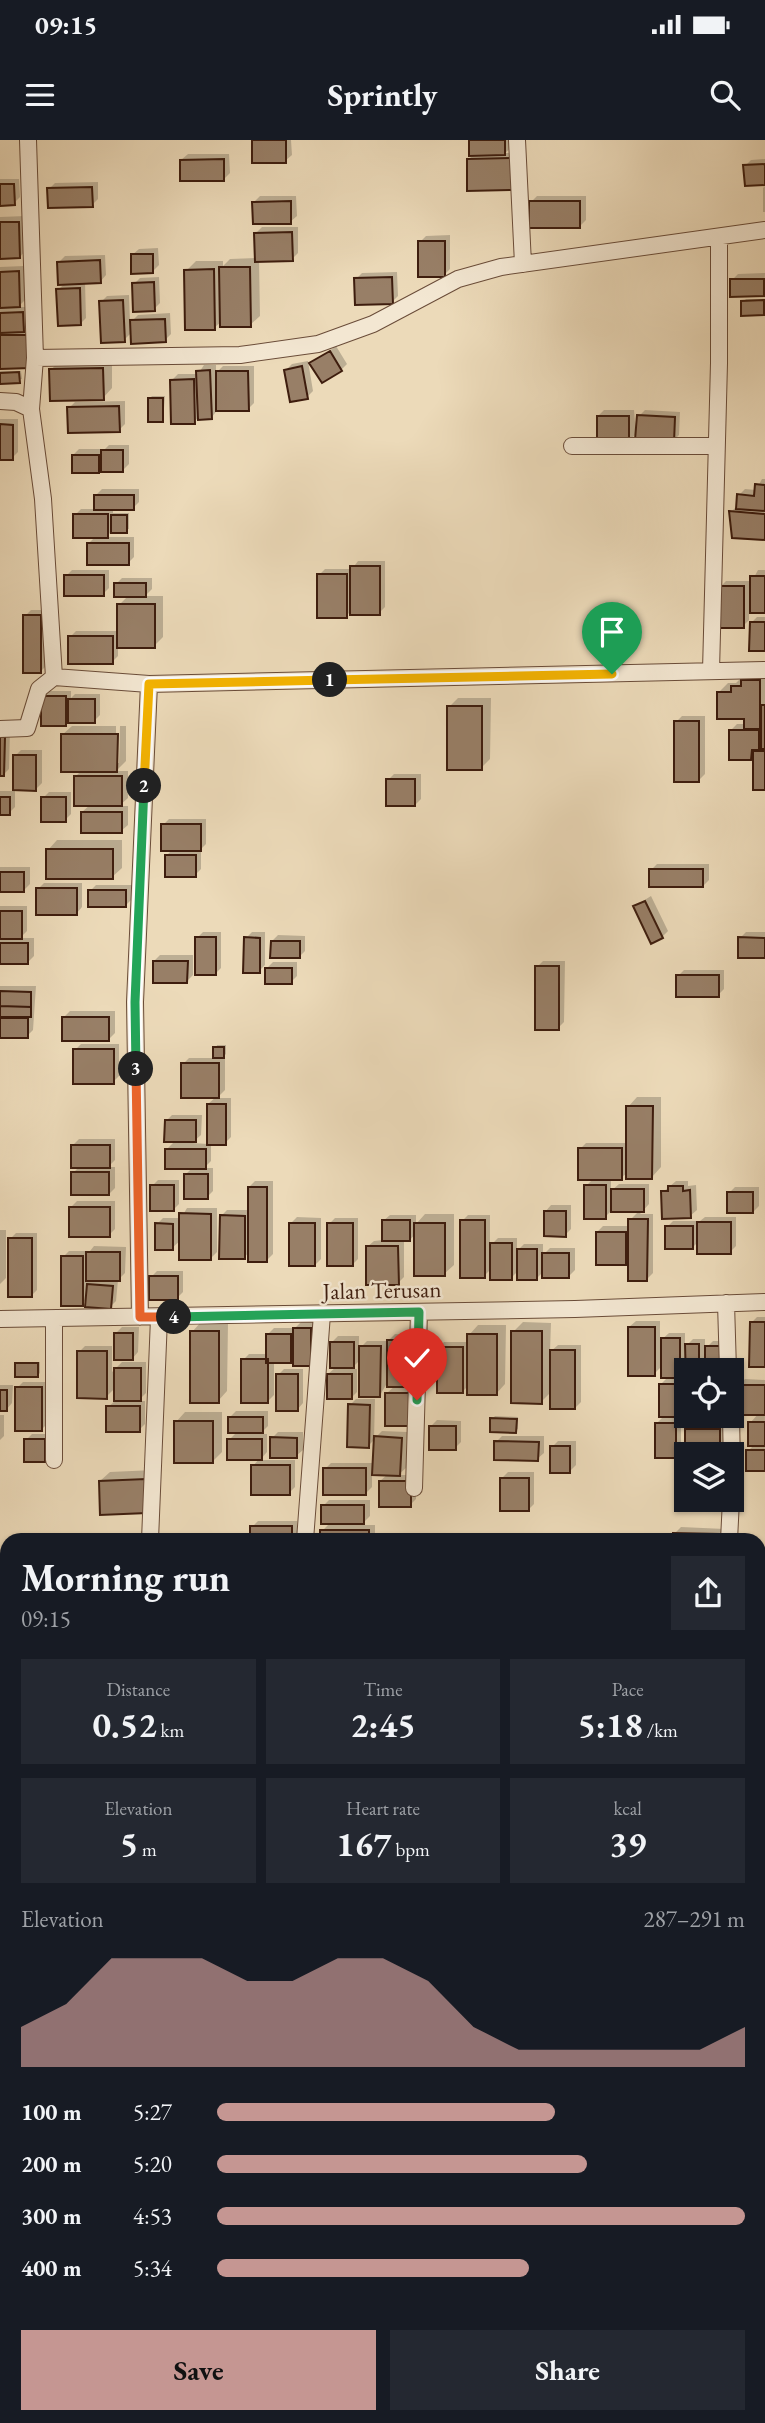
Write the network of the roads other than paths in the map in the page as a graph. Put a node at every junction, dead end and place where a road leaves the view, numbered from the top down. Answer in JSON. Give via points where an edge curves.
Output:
{"nodes":[{"id":1,"x":28,"y":140,"type":"edge"},
{"id":2,"x":517,"y":140,"type":"edge"},
{"id":3,"x":765,"y":230,"type":"edge"},
{"id":4,"x":719,"y":241,"type":"junction"},
{"id":5,"x":523,"y":264,"type":"junction"},
{"id":6,"x":35,"y":358,"type":"junction"},
{"id":7,"x":0,"y":401,"type":"edge"},
{"id":8,"x":31,"y":409,"type":"junction"},
{"id":9,"x":572,"y":446,"type":"dead end"},
{"id":10,"x":716,"y":446,"type":"junction"},
{"id":11,"x":765,"y":670,"type":"edge"},
{"id":12,"x":711,"y":671,"type":"junction"},
{"id":13,"x":54,"y":677,"type":"junction"},
{"id":14,"x":149,"y":684,"type":"junction"},
{"id":15,"x":0,"y":729,"type":"edge"},
{"id":16,"x":765,"y":1302,"type":"edge"},
{"id":17,"x":726,"y":1303,"type":"junction"},
{"id":18,"x":419,"y":1312,"type":"junction"},
{"id":19,"x":322,"y":1314,"type":"junction"},
{"id":20,"x":140,"y":1317,"type":"junction"},
{"id":21,"x":159,"y":1318,"type":"junction"},
{"id":22,"x":0,"y":1319,"type":"edge"},
{"id":23,"x":54,"y":1319,"type":"junction"},
{"id":24,"x":728,"y":1358,"type":"edge"},
{"id":25,"x":54,"y":1460,"type":"dead end"},
{"id":26,"x":414,"y":1488,"type":"dead end"},
{"id":27,"x":730,"y":1512,"type":"edge"},
{"id":28,"x":150,"y":1533,"type":"edge"},
{"id":29,"x":306,"y":1533,"type":"edge"},
{"id":30,"x":729,"y":1533,"type":"edge"}],
"edges":[{"from":1,"to":6,"type":"street"},
{"from":2,"to":5,"type":"street"},
{"from":3,"to":4,"type":"street"},
{"from":4,"to":5,"type":"street"},
{"from":4,"to":10,"type":"street"},
{"from":5,"to":6,"type":"street","via":[[458,279],[373,324],[318,344],[240,355]]},
{"from":6,"to":8,"type":"street"},
{"from":7,"to":8,"type":"street"},
{"from":8,"to":13,"type":"street","via":[[43,499]]},
{"from":9,"to":10,"type":"street"},
{"from":10,"to":12,"type":"street"},
{"from":11,"to":12,"type":"street"},
{"from":12,"to":14,"type":"street"},
{"from":13,"to":14,"type":"street"},
{"from":13,"to":15,"type":"street","via":[[39,689],[27,728]]},
{"from":14,"to":20,"type":"street","via":[[135,1002]]},
{"from":16,"to":17,"type":"street","name":"Jalan Terusan"},
{"from":17,"to":18,"type":"street","name":"Jalan Terusan"},
{"from":17,"to":24,"type":"street"},
{"from":18,"to":19,"type":"street","name":"Jalan Terusan"},
{"from":18,"to":26,"type":"street"},
{"from":19,"to":21,"type":"street","name":"Jalan Terusan"},
{"from":19,"to":29,"type":"street"},
{"from":20,"to":21,"type":"street","name":"Jalan Terusan"},
{"from":20,"to":23,"type":"street","name":"Jalan Terusan"},
{"from":21,"to":28,"type":"street"},
{"from":22,"to":23,"type":"street","name":"Jalan Terusan"},
{"from":23,"to":25,"type":"street"},
{"from":27,"to":30,"type":"street"}]}
